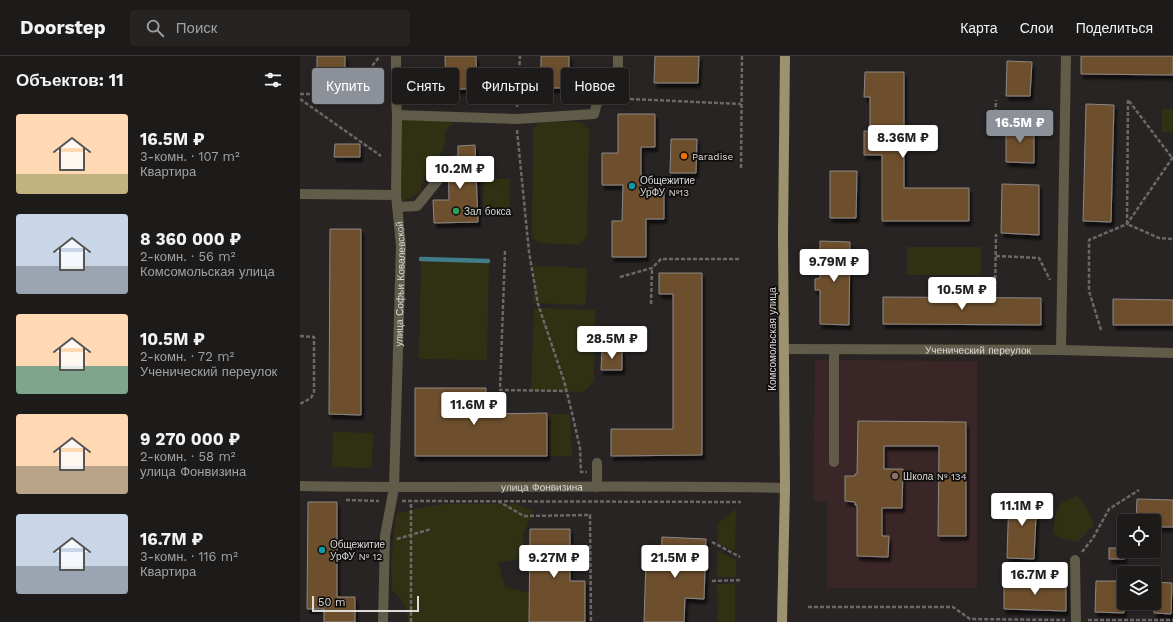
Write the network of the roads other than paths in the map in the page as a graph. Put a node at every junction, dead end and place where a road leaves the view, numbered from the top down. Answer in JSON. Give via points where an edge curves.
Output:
{"nodes":[{"id":1,"x":396,"y":56,"type":"edge"},
{"id":2,"x":618,"y":56,"type":"edge"},
{"id":3,"x":785,"y":56,"type":"edge"},
{"id":4,"x":1066,"y":56,"type":"edge"},
{"id":5,"x":397,"y":115,"type":"junction"},
{"id":6,"x":438,"y":180,"type":"dead end"},
{"id":7,"x":300,"y":194,"type":"edge"},
{"id":8,"x":396,"y":195,"type":"junction"},
{"id":9,"x":398,"y":207,"type":"junction"},
{"id":10,"x":784,"y":349,"type":"junction"},
{"id":11,"x":834,"y":349,"type":"junction"},
{"id":12,"x":1061,"y":350,"type":"junction"},
{"id":13,"x":1173,"y":352,"type":"edge"},
{"id":14,"x":597,"y":462,"type":"dead end"},
{"id":15,"x":834,"y":462,"type":"dead end"},
{"id":16,"x":300,"y":486,"type":"edge"},
{"id":17,"x":597,"y":487,"type":"junction"},
{"id":18,"x":394,"y":488,"type":"junction"},
{"id":19,"x":785,"y":488,"type":"junction"},
{"id":20,"x":1075,"y":560,"type":"road end"},
{"id":21,"x":383,"y":622,"type":"edge"},
{"id":22,"x":782,"y":622,"type":"edge"},
{"id":23,"x":1076,"y":622,"type":"edge"}],
"edges":[{"from":1,"to":5,"type":"street","name":"улица Софьи Ковалевской"},
{"from":2,"to":5,"type":"street","via":[[618,98],[604,98],[597,103],[594,114],[516,119]]},
{"from":3,"to":10,"type":"main road","name":"Комсомольская улица"},
{"from":4,"to":12,"type":"street"},
{"from":5,"to":8,"type":"street","name":"улица Софьи Ковалевской"},
{"from":6,"to":9,"type":"street","via":[[417,206]]},
{"from":7,"to":8,"type":"street"},
{"from":8,"to":9,"type":"street","name":"улица Софьи Ковалевской"},
{"from":9,"to":18,"type":"street","name":"улица Софьи Ковалевской","via":[[401,246]]},
{"from":10,"to":11,"type":"street","name":"Ученический переулок"},
{"from":10,"to":19,"type":"main road","name":"Комсомольская улица"},
{"from":11,"to":12,"type":"street","name":"Ученический переулок"},
{"from":11,"to":15,"type":"street"},
{"from":12,"to":13,"type":"street","name":"Ученический переулок"},
{"from":14,"to":17,"type":"street"},
{"from":16,"to":18,"type":"street","name":"улица Фонвизина"},
{"from":17,"to":18,"type":"street","name":"улица Фонвизина"},
{"from":17,"to":19,"type":"street","name":"улица Фонвизина"},
{"from":18,"to":21,"type":"street","name":"улица Софьи Ковалевской","via":[[384,546]]},
{"from":19,"to":22,"type":"main road","name":"Комсомольская улица"},
{"from":20,"to":23,"type":"street"}]}
